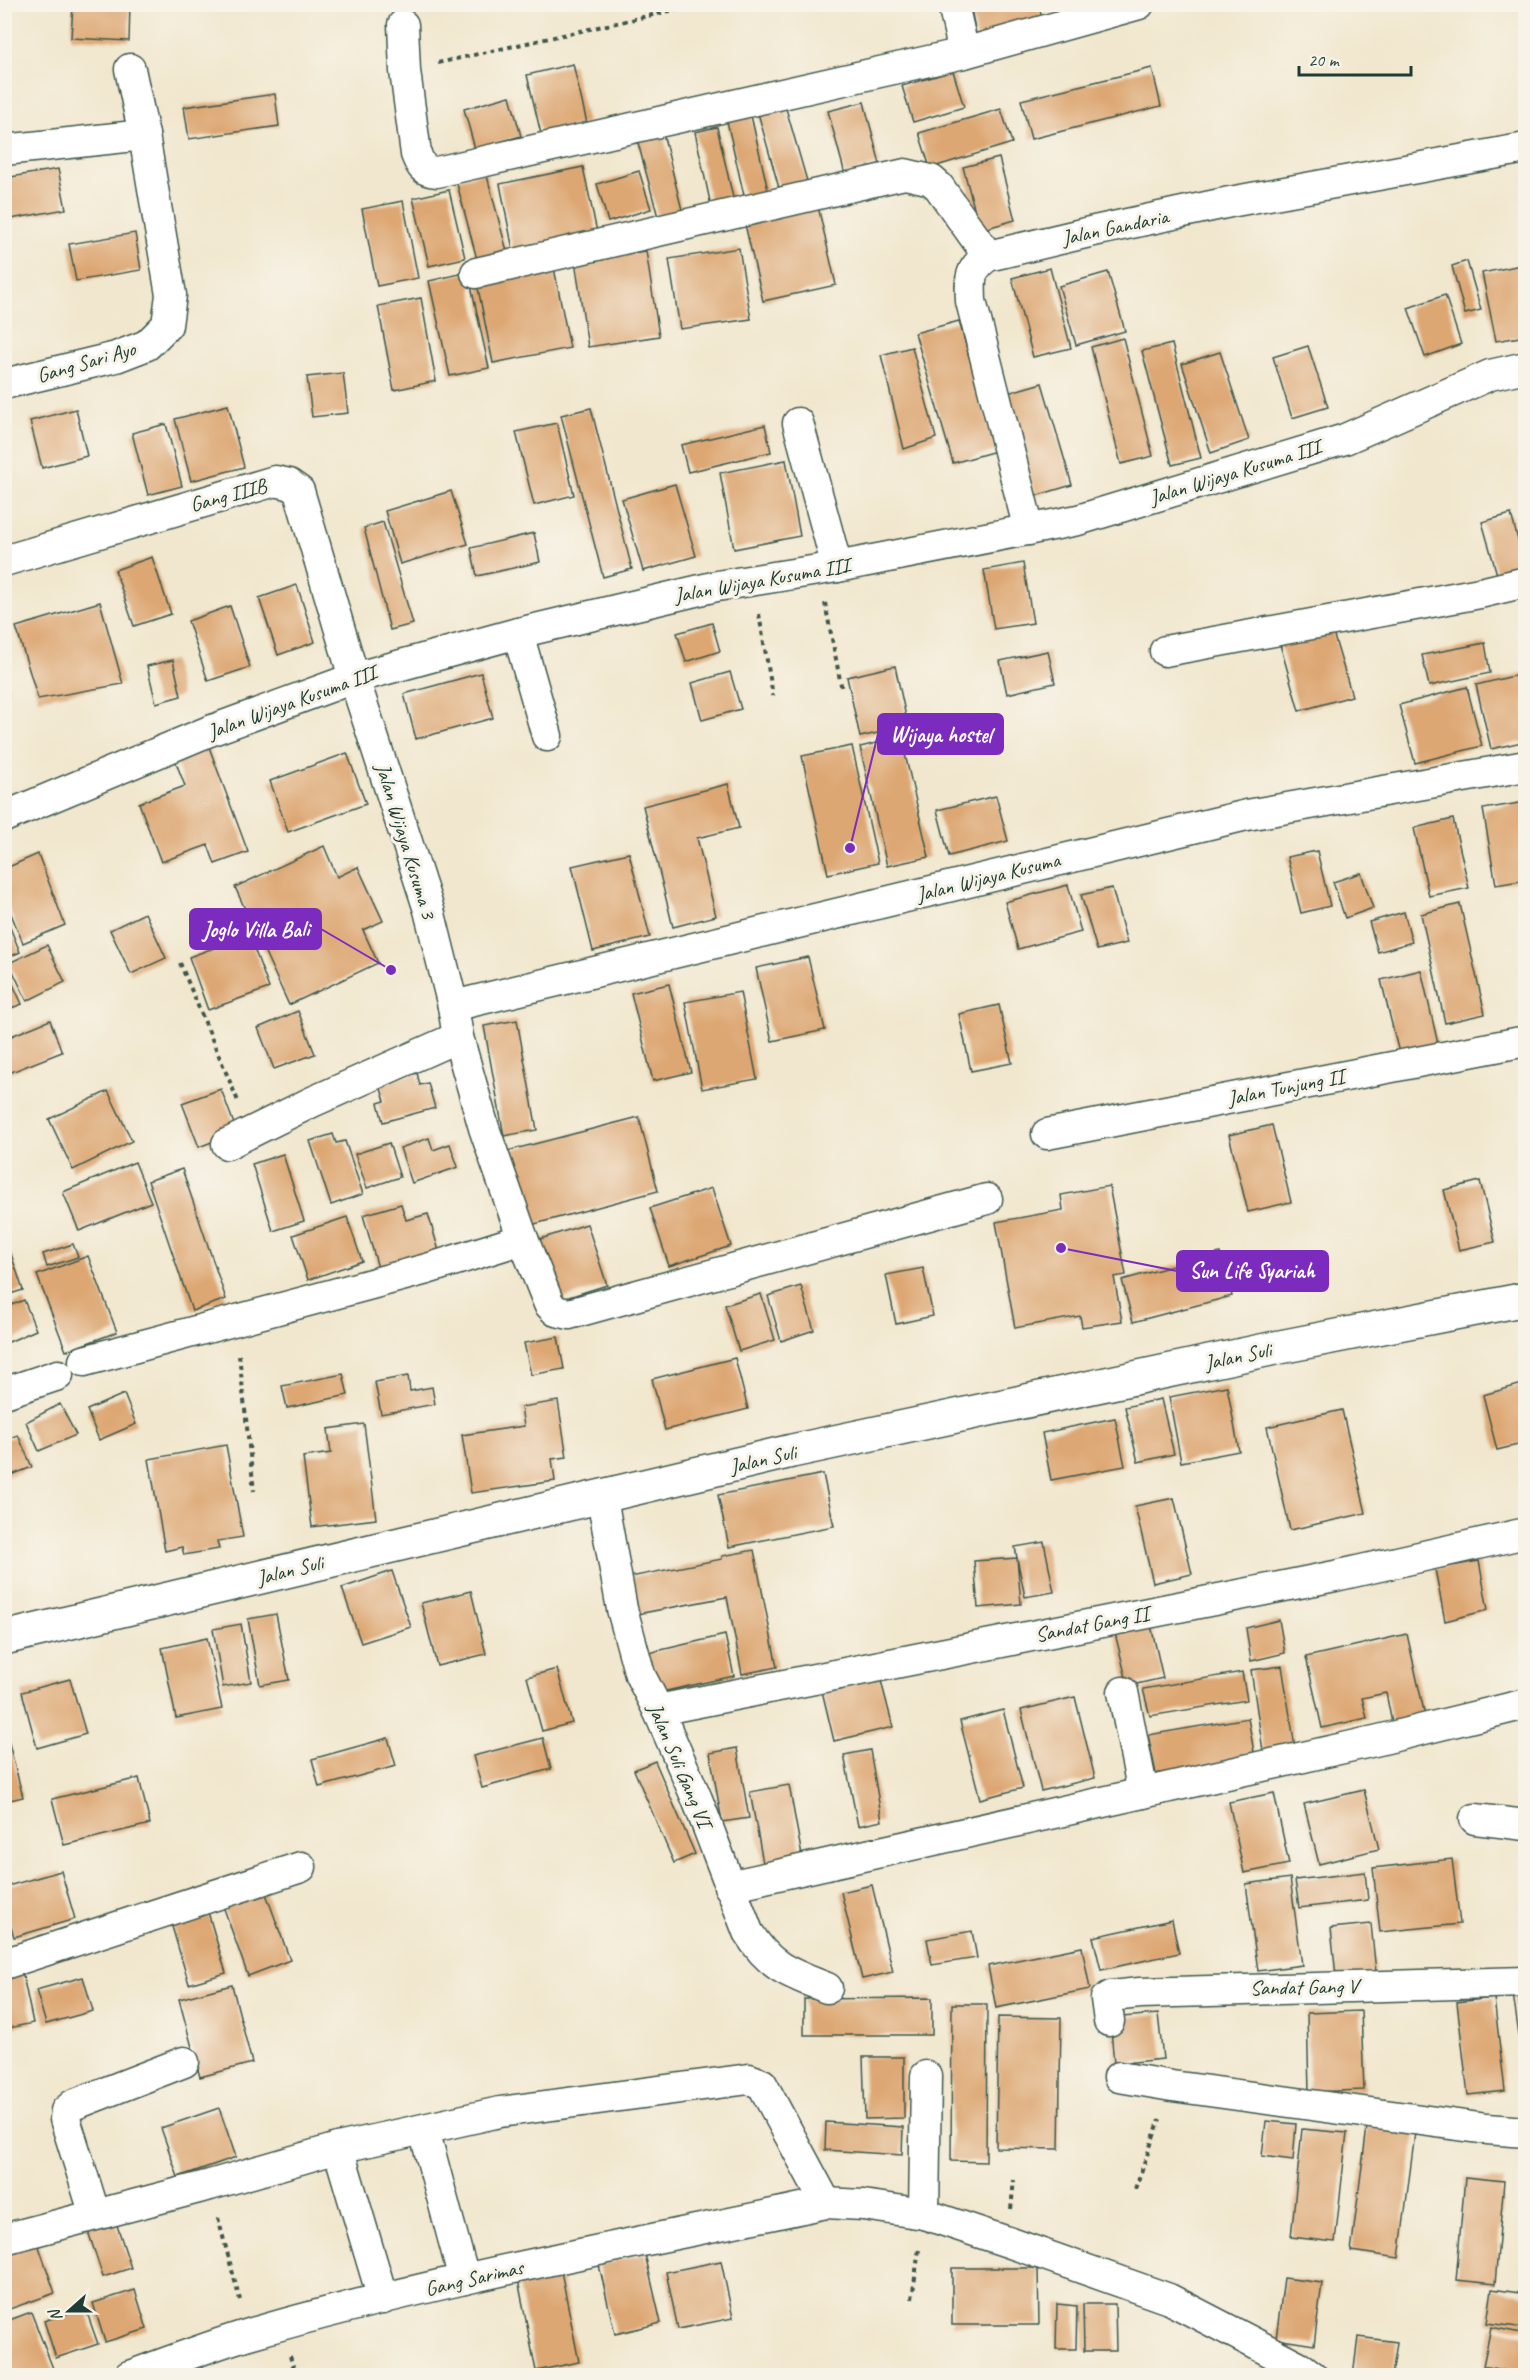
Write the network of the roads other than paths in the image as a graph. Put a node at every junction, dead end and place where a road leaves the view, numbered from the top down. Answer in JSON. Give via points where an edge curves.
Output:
{"nodes":[{"id":1,"x":953,"y":4,"type":"edge"},
{"id":2,"x":1139,"y":4,"type":"edge"},
{"id":3,"x":403,"y":25,"type":"dead end"},
{"id":4,"x":964,"y":54,"type":"junction"},
{"id":5,"x":130,"y":69,"type":"dead end"},
{"id":6,"x":144,"y":135,"type":"junction"},
{"id":7,"x":1526,"y":148,"type":"edge"},
{"id":8,"x":4,"y":150,"type":"edge"},
{"id":9,"x":988,"y":256,"type":"junction"},
{"id":10,"x":476,"y":273,"type":"dead end"},
{"id":11,"x":1526,"y":367,"type":"edge"},
{"id":12,"x":4,"y":384,"type":"edge"},
{"id":13,"x":798,"y":423,"type":"dead end"},
{"id":14,"x":1029,"y":530,"type":"junction"},
{"id":15,"x":4,"y":561,"type":"edge"},
{"id":16,"x":828,"y":568,"type":"junction"},
{"id":17,"x":1526,"y":582,"type":"edge"},
{"id":18,"x":518,"y":633,"type":"junction"},
{"id":19,"x":1165,"y":651,"type":"dead end"},
{"id":20,"x":354,"y":678,"type":"junction"},
{"id":21,"x":547,"y":736,"type":"dead end"},
{"id":22,"x":1526,"y":766,"type":"edge"},
{"id":23,"x":4,"y":818,"type":"edge"},
{"id":24,"x":453,"y":1006,"type":"junction"},
{"id":25,"x":458,"y":1037,"type":"junction"},
{"id":26,"x":1526,"y":1041,"type":"edge"},
{"id":27,"x":1047,"y":1134,"type":"dead end"},
{"id":28,"x":239,"y":1138,"type":"road end"},
{"id":29,"x":987,"y":1200,"type":"dead end"},
{"id":30,"x":523,"y":1239,"type":"junction"},
{"id":31,"x":1526,"y":1299,"type":"edge"},
{"id":32,"x":4,"y":1393,"type":"edge"},
{"id":33,"x":602,"y":1498,"type":"junction"},
{"id":34,"x":1526,"y":1533,"type":"edge"},
{"id":35,"x":4,"y":1638,"type":"edge"},
{"id":36,"x":1123,"y":1692,"type":"dead end"},
{"id":37,"x":1526,"y":1704,"type":"edge"},
{"id":38,"x":658,"y":1710,"type":"junction"},
{"id":39,"x":1143,"y":1793,"type":"junction"},
{"id":40,"x":1475,"y":1819,"type":"dead end"},
{"id":41,"x":1526,"y":1825,"type":"edge"},
{"id":42,"x":301,"y":1867,"type":"dead end"},
{"id":43,"x":729,"y":1886,"type":"junction"},
{"id":44,"x":4,"y":1964,"type":"edge"},
{"id":45,"x":1526,"y":1982,"type":"edge"},
{"id":46,"x":827,"y":1988,"type":"dead end"},
{"id":47,"x":1109,"y":2021,"type":"dead end"},
{"id":48,"x":184,"y":2061,"type":"dead end"},
{"id":49,"x":926,"y":2076,"type":"dead end"},
{"id":50,"x":1119,"y":2077,"type":"dead end"},
{"id":51,"x":424,"y":2130,"type":"junction"},
{"id":52,"x":1526,"y":2132,"type":"edge"},
{"id":53,"x":338,"y":2148,"type":"junction"},
{"id":54,"x":826,"y":2203,"type":"junction"},
{"id":55,"x":924,"y":2214,"type":"junction"},
{"id":56,"x":94,"y":2215,"type":"junction"},
{"id":57,"x":4,"y":2239,"type":"edge"},
{"id":58,"x":464,"y":2279,"type":"junction"},
{"id":59,"x":383,"y":2299,"type":"junction"},
{"id":60,"x":129,"y":2376,"type":"edge"},
{"id":61,"x":1312,"y":2376,"type":"edge"}],
"edges":[{"from":1,"to":4,"type":"street"},
{"from":2,"to":4,"type":"street"},
{"from":3,"to":4,"type":"street","via":[[416,154],[420,167],[437,172]]},
{"from":5,"to":6,"type":"street","name":"Gang Sari Ayo"},
{"from":6,"to":8,"type":"street"},
{"from":6,"to":12,"type":"street","name":"Gang Sari Ayo","via":[[171,295],[167,325],[147,345],[116,357]]},
{"from":7,"to":9,"type":"street","name":"Jalan Gandaria","via":[[1230,202]]},
{"from":9,"to":10,"type":"street","via":[[939,187],[931,180],[905,174]]},
{"from":9,"to":14,"type":"street","via":[[976,264],[970,280],[971,301]]},
{"from":11,"to":14,"type":"street","name":"Jalan Wijaya Kusuma III","via":[[1490,375],[1345,439],[1078,520]]},
{"from":13,"to":16,"type":"street"},
{"from":14,"to":16,"type":"street","name":"Jalan Wijaya Kusuma III"},
{"from":15,"to":20,"type":"street","name":"Gang IIIB","via":[[206,500],[275,482],[290,484],[299,491]]},
{"from":16,"to":18,"type":"street","name":"Jalan Wijaya Kusuma III","via":[[717,586]]},
{"from":17,"to":19,"type":"street"},
{"from":18,"to":20,"type":"street","name":"Jalan Wijaya Kusuma III"},
{"from":18,"to":21,"type":"street"},
{"from":20,"to":23,"type":"street","name":"Jalan Wijaya Kusuma III","via":[[207,732]]},
{"from":20,"to":24,"type":"street","name":"Jalan Wijaya Kusuma 3","via":[[429,910]]},
{"from":22,"to":24,"type":"street","name":"Jalan Wijaya Kusuma","via":[[1247,815]]},
{"from":24,"to":25,"type":"street","name":"Jalan Wijaya Kusuma 3"},
{"from":25,"to":28,"type":"street","via":[[312,1101]]},
{"from":25,"to":30,"type":"street","name":"Jalan Wijaya Kusuma 3","via":[[484,1128]]},
{"from":26,"to":27,"type":"street","name":"Jalan Tunjung II"},
{"from":29,"to":30,"type":"street","name":"Jalan Wijaya Kusuma 3","via":[[569,1314],[556,1311],[549,1304]]},
{"from":30,"to":32,"type":"street","via":[[71,1368]]},
{"from":31,"to":33,"type":"main road","name":"Jalan Suli","via":[[1263,1350],[792,1451]]},
{"from":33,"to":35,"type":"main road","name":"Jalan Suli"},
{"from":33,"to":38,"type":"street","name":"Jalan Suli Gang VI","via":[[631,1643],[640,1675]]},
{"from":34,"to":38,"type":"street","name":"Sandat Gang II","via":[[1323,1579]]},
{"from":36,"to":39,"type":"street"},
{"from":37,"to":39,"type":"street"},
{"from":38,"to":43,"type":"street","name":"Jalan Suli Gang VI"},
{"from":39,"to":43,"type":"street"},
{"from":40,"to":41,"type":"street"},
{"from":42,"to":44,"type":"street"},
{"from":43,"to":46,"type":"street","name":"Jalan Suli Gang VI","via":[[760,1951],[784,1970]]},
{"from":45,"to":47,"type":"street","name":"Sandat Gang V","via":[[1140,1993],[1106,1999]]},
{"from":48,"to":56,"type":"street","via":[[66,2111],[65,2119]]},
{"from":49,"to":55,"type":"street"},
{"from":50,"to":52,"type":"street"},
{"from":51,"to":53,"type":"street"},
{"from":51,"to":54,"type":"street","via":[[500,2112],[749,2079],[762,2084]]},
{"from":51,"to":58,"type":"street"},
{"from":53,"to":56,"type":"street"},
{"from":53,"to":59,"type":"street"},
{"from":54,"to":55,"type":"street","name":"Gang Sarimas"},
{"from":54,"to":58,"type":"street","name":"Gang Sarimas"},
{"from":55,"to":61,"type":"street","name":"Gang Sarimas","via":[[1169,2299]]},
{"from":56,"to":57,"type":"street"},
{"from":58,"to":59,"type":"street","name":"Gang Sarimas"},
{"from":59,"to":60,"type":"street","name":"Gang Sarimas","via":[[250,2334]]}]}
